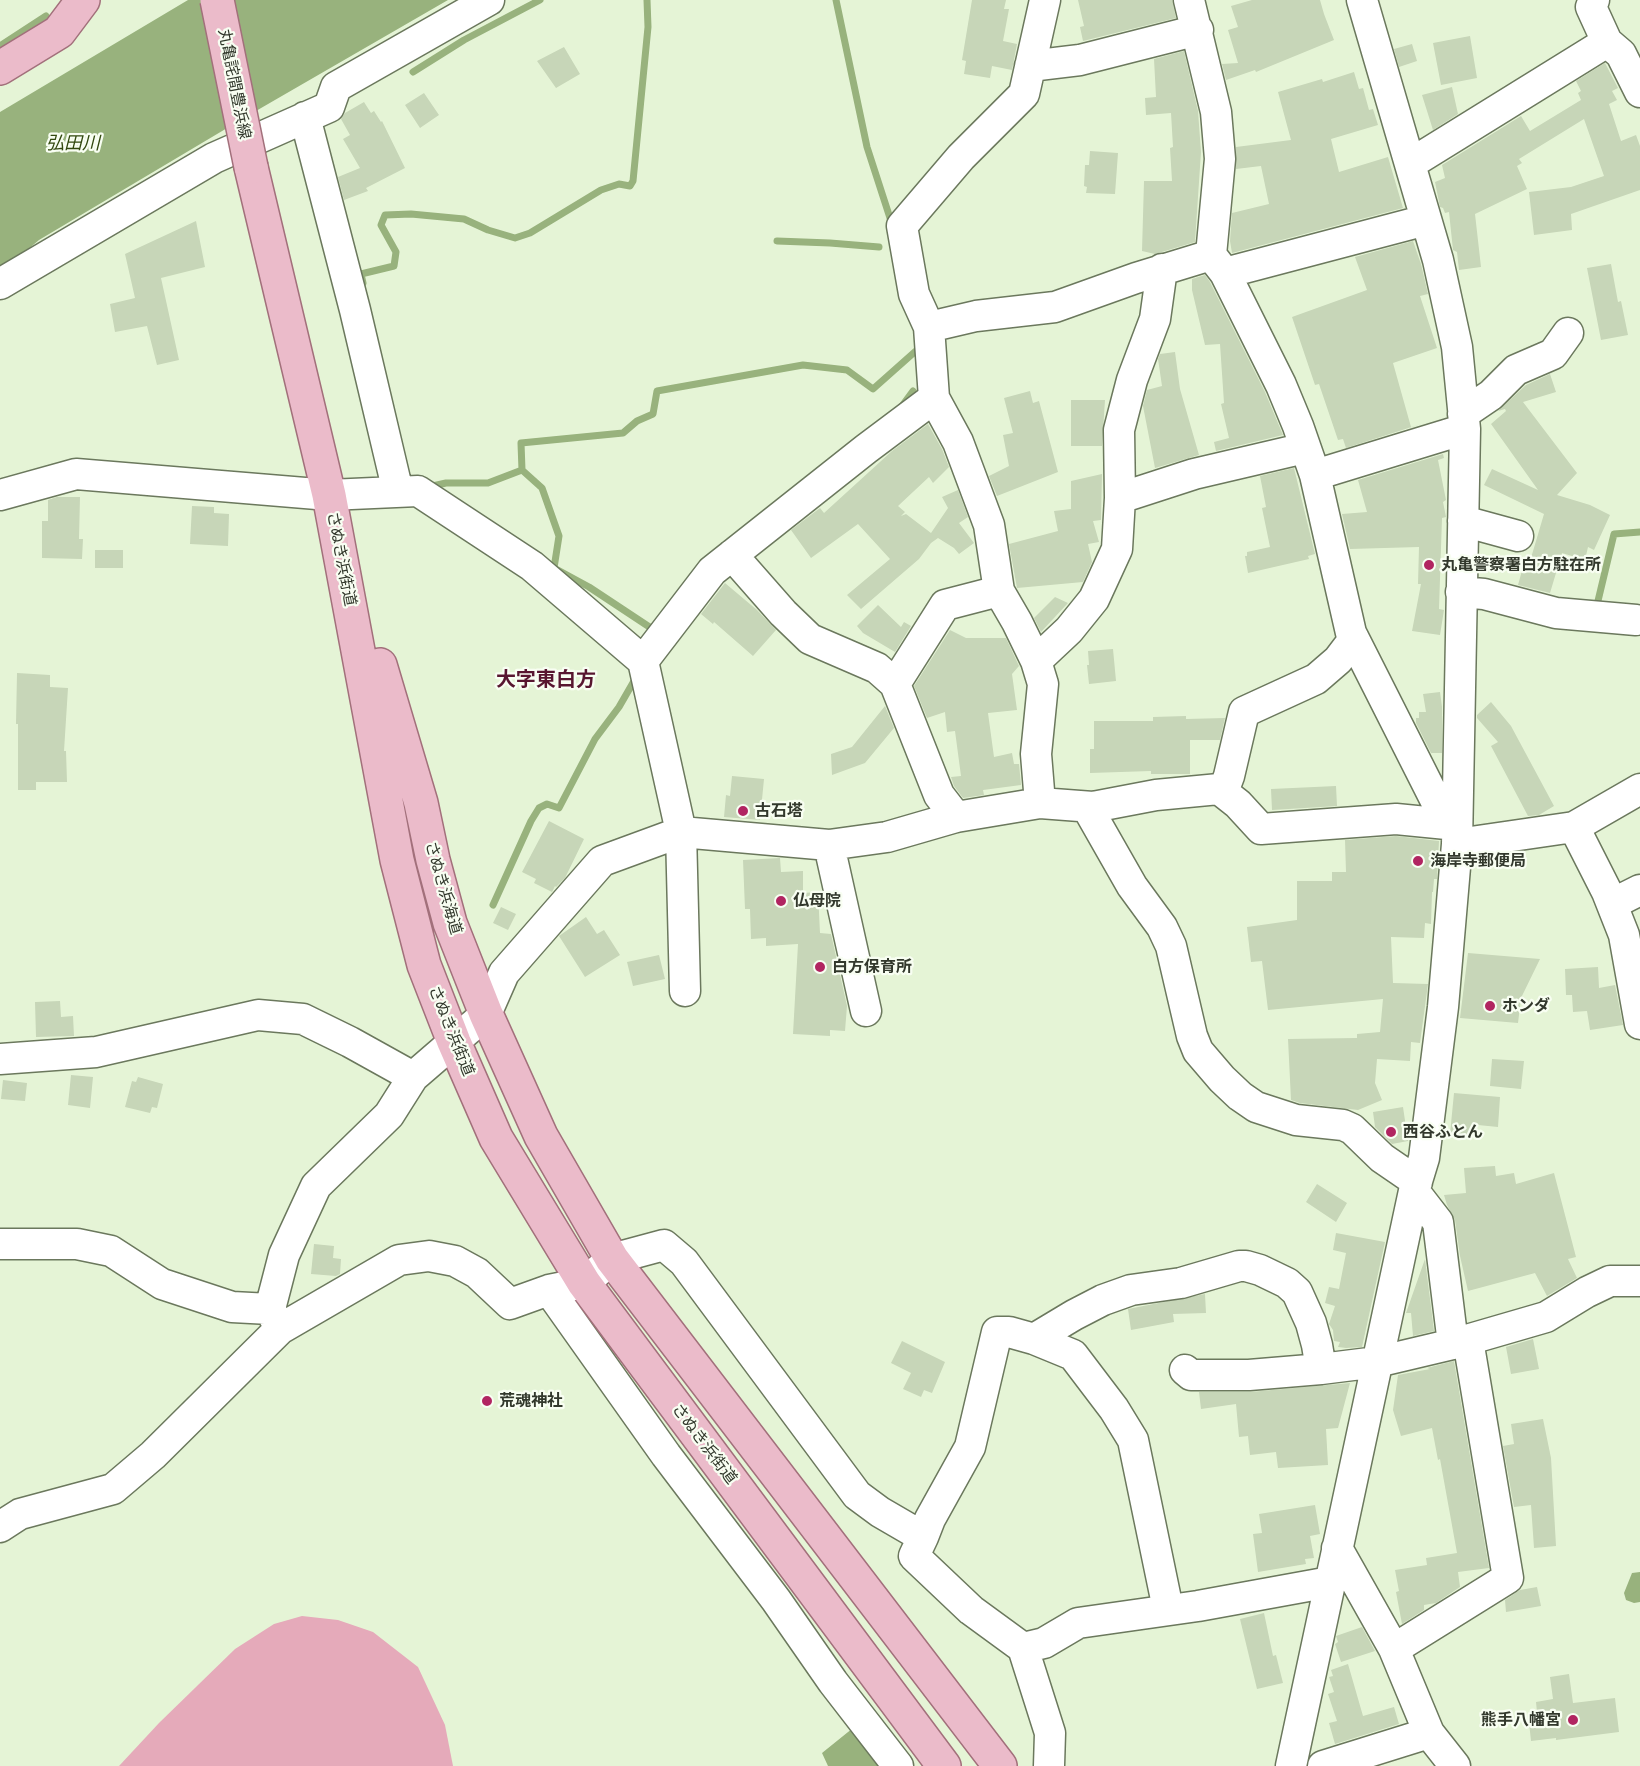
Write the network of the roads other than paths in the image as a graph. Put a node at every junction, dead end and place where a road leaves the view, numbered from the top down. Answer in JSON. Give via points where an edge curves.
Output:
{"nodes":[{"id":1,"x":83,"y":0,"type":"edge"},
{"id":2,"x":217,"y":0,"type":"edge"},
{"id":3,"x":489,"y":0,"type":"edge"},
{"id":4,"x":1045,"y":0,"type":"edge"},
{"id":5,"x":1190,"y":0,"type":"edge"},
{"id":6,"x":1362,"y":0,"type":"edge"},
{"id":7,"x":1594,"y":0,"type":"edge"},
{"id":8,"x":1198,"y":30,"type":"junction"},
{"id":9,"x":1607,"y":42,"type":"junction"},
{"id":10,"x":1030,"y":66,"type":"junction"},
{"id":11,"x":0,"y":68,"type":"edge"},
{"id":12,"x":1640,"y":92,"type":"edge"},
{"id":13,"x":305,"y":117,"type":"junction"},
{"id":14,"x":1410,"y":164,"type":"junction"},
{"id":15,"x":251,"y":168,"type":"joint"},
{"id":16,"x":1426,"y":220,"type":"junction"},
{"id":17,"x":1218,"y":264,"type":"junction"},
{"id":18,"x":1162,"y":269,"type":"junction"},
{"id":19,"x":0,"y":284,"type":"edge"},
{"id":20,"x":929,"y":327,"type":"junction"},
{"id":21,"x":1568,"y":333,"type":"dead end"},
{"id":22,"x":934,"y":398,"type":"junction"},
{"id":23,"x":1464,"y":421,"type":"junction"},
{"id":24,"x":1310,"y":461,"type":"junction"},
{"id":25,"x":398,"y":492,"type":"junction"},
{"id":26,"x":0,"y":495,"type":"edge"},
{"id":27,"x":329,"y":495,"type":"junction"},
{"id":28,"x":1120,"y":498,"type":"junction"},
{"id":29,"x":1463,"y":521,"type":"junction"},
{"id":30,"x":1518,"y":536,"type":"dead end"},
{"id":31,"x":732,"y":555,"type":"junction"},
{"id":32,"x":999,"y":591,"type":"junction"},
{"id":33,"x":1461,"y":592,"type":"junction"},
{"id":34,"x":1636,"y":621,"type":"dead end"},
{"id":35,"x":1354,"y":639,"type":"junction"},
{"id":36,"x":643,"y":661,"type":"junction"},
{"id":37,"x":1036,"y":661,"type":"junction"},
{"id":38,"x":895,"y":684,"type":"junction"},
{"id":39,"x":1640,"y":789,"type":"edge"},
{"id":40,"x":1223,"y":792,"type":"junction"},
{"id":41,"x":1040,"y":803,"type":"junction"},
{"id":42,"x":1087,"y":807,"type":"junction"},
{"id":43,"x":956,"y":817,"type":"junction"},
{"id":44,"x":1574,"y":827,"type":"junction"},
{"id":45,"x":681,"y":832,"type":"junction"},
{"id":46,"x":1457,"y":834,"type":"junction"},
{"id":47,"x":829,"y":845,"type":"junction"},
{"id":48,"x":1640,"y":890,"type":"edge"},
{"id":49,"x":1612,"y":904,"type":"junction"},
{"id":50,"x":685,"y":991,"type":"dead end"},
{"id":51,"x":866,"y":1011,"type":"dead end"},
{"id":52,"x":486,"y":1014,"type":"junction"},
{"id":53,"x":1640,"y":1024,"type":"edge"},
{"id":54,"x":454,"y":1042,"type":"junction"},
{"id":55,"x":0,"y":1059,"type":"edge"},
{"id":56,"x":413,"y":1077,"type":"junction"},
{"id":57,"x":1416,"y":1186,"type":"junction"},
{"id":58,"x":0,"y":1244,"type":"edge"},
{"id":59,"x":612,"y":1259,"type":"junction"},
{"id":60,"x":1640,"y":1281,"type":"edge"},
{"id":61,"x":584,"y":1283,"type":"junction"},
{"id":62,"x":549,"y":1290,"type":"junction"},
{"id":63,"x":275,"y":1319,"type":"junction"},
{"id":64,"x":1034,"y":1339,"type":"junction"},
{"id":65,"x":1460,"y":1342,"type":"junction"},
{"id":66,"x":1377,"y":1362,"type":"junction"},
{"id":67,"x":1321,"y":1369,"type":"junction"},
{"id":68,"x":1185,"y":1370,"type":"dead end"},
{"id":69,"x":0,"y":1527,"type":"edge"},
{"id":70,"x":922,"y":1537,"type":"junction"},
{"id":71,"x":1337,"y":1548,"type":"junction"},
{"id":72,"x":1330,"y":1582,"type":"junction"},
{"id":73,"x":1168,"y":1609,"type":"junction"},
{"id":74,"x":1023,"y":1648,"type":"junction"},
{"id":75,"x":1394,"y":1649,"type":"junction"},
{"id":76,"x":1429,"y":1734,"type":"junction"},
{"id":77,"x":898,"y":1766,"type":"edge"},
{"id":78,"x":944,"y":1766,"type":"edge"},
{"id":79,"x":1000,"y":1766,"type":"edge"},
{"id":80,"x":1049,"y":1766,"type":"edge"},
{"id":81,"x":1291,"y":1766,"type":"edge"},
{"id":82,"x":1323,"y":1766,"type":"edge"},
{"id":83,"x":1455,"y":1766,"type":"edge"}],
"edges":[{"from":1,"to":11,"type":"main road","via":[[59,32]]},
{"from":2,"to":15,"type":"main road","name":"丸亀詫間豊浜線","bridge":true},
{"from":3,"to":13,"type":"street","via":[[336,87],[329,107]]},
{"from":4,"to":10,"type":"street"},
{"from":5,"to":8,"type":"street"},
{"from":6,"to":14,"type":"street"},
{"from":7,"to":9,"type":"street","via":[[1591,7]]},
{"from":8,"to":10,"type":"street","via":[[1080,60]]},
{"from":8,"to":17,"type":"street","via":[[1216,111],[1220,159]]},
{"from":9,"to":12,"type":"street","via":[[1621,54]]},
{"from":9,"to":14,"type":"street"},
{"from":10,"to":20,"type":"street","via":[[1024,94],[902,225],[914,294]]},
{"from":13,"to":19,"type":"street","via":[[214,158]]},
{"from":13,"to":25,"type":"street"},
{"from":14,"to":16,"type":"street"},
{"from":15,"to":27,"type":"main road","name":"さぬき浜街道"},
{"from":16,"to":17,"type":"street"},
{"from":16,"to":23,"type":"street","via":[[1457,347]]},
{"from":17,"to":18,"type":"street"},
{"from":17,"to":24,"type":"street","via":[[1281,385]]},
{"from":18,"to":20,"type":"street","via":[[1055,307],[976,316]]},
{"from":18,"to":28,"type":"street","via":[[1155,319],[1132,380],[1119,430]]},
{"from":20,"to":22,"type":"street"},
{"from":21,"to":23,"type":"street","via":[[1553,354],[1516,370]]},
{"from":22,"to":31,"type":"street"},
{"from":22,"to":32,"type":"street","via":[[958,442],[989,525]]},
{"from":23,"to":24,"type":"street"},
{"from":23,"to":29,"type":"street"},
{"from":24,"to":28,"type":"street","via":[[1194,474]]},
{"from":24,"to":35,"type":"street"},
{"from":25,"to":27,"type":"street"},
{"from":25,"to":36,"type":"street","via":[[418,490],[532,566]]},
{"from":26,"to":27,"type":"street","via":[[76,474]]},
{"from":27,"to":52,"type":"main road","name":"さぬき浜海道","via":[[421,803],[450,923]]},
{"from":27,"to":54,"type":"main road","name":"さぬき浜街道","via":[[396,860],[424,965]]},
{"from":28,"to":37,"type":"street","via":[[1117,549],[1094,599]]},
{"from":29,"to":30,"type":"street"},
{"from":29,"to":33,"type":"street"},
{"from":31,"to":36,"type":"street","via":[[712,571]]},
{"from":31,"to":38,"type":"street","via":[[810,639],[877,668]]},
{"from":32,"to":37,"type":"street"},
{"from":32,"to":38,"type":"street","via":[[945,605]]},
{"from":33,"to":34,"type":"street","via":[[1484,594],[1556,613]]},
{"from":33,"to":46,"type":"street"},
{"from":35,"to":40,"type":"street","via":[[1316,679],[1244,712]]},
{"from":35,"to":46,"type":"street","via":[[1441,811]]},
{"from":36,"to":45,"type":"street"},
{"from":37,"to":41,"type":"street","via":[[1043,684],[1036,754]]},
{"from":38,"to":43,"type":"street","via":[[939,795]]},
{"from":39,"to":44,"type":"street"},
{"from":40,"to":42,"type":"street","via":[[1219,789],[1156,795]]},
{"from":40,"to":46,"type":"street","via":[[1261,829],[1396,819]]},
{"from":41,"to":42,"type":"street"},
{"from":41,"to":43,"type":"street"},
{"from":42,"to":57,"type":"street","via":[[1132,886],[1162,927],[1171,946],[1192,1036],[1198,1051],[1222,1079],[1256,1107],[1296,1120],[1352,1129]]},
{"from":43,"to":47,"type":"street","via":[[887,837]]},
{"from":44,"to":46,"type":"street"},
{"from":44,"to":49,"type":"street"},
{"from":45,"to":47,"type":"street"},
{"from":45,"to":50,"type":"street"},
{"from":45,"to":52,"type":"street","via":[[602,861],[504,973]]},
{"from":46,"to":57,"type":"street","via":[[1443,1007],[1424,1158]]},
{"from":47,"to":51,"type":"street"},
{"from":48,"to":49,"type":"street"},
{"from":49,"to":53,"type":"street","via":[[1623,935]]},
{"from":52,"to":54,"type":"street"},
{"from":52,"to":59,"type":"main road","name":"さぬき浜海道","via":[[541,1136]]},
{"from":54,"to":56,"type":"street"},
{"from":54,"to":61,"type":"main road","name":"さぬき浜街道","via":[[496,1138]]},
{"from":55,"to":56,"type":"street","via":[[96,1052],[258,1015],[303,1019]]},
{"from":56,"to":63,"type":"street","via":[[389,1115],[316,1186],[284,1255]]},
{"from":57,"to":65,"type":"street","via":[[1438,1222]]},
{"from":57,"to":66,"type":"street"},
{"from":58,"to":63,"type":"street","via":[[76,1244],[111,1251],[162,1284]]},
{"from":59,"to":61,"type":"street"},
{"from":59,"to":70,"type":"street","via":[[664,1245],[684,1262],[857,1495]]},
{"from":59,"to":79,"type":"main road"},
{"from":60,"to":65,"type":"street","via":[[1610,1281],[1546,1317]]},
{"from":61,"to":62,"type":"street"},
{"from":61,"to":78,"type":"main road","name":"さぬき浜街道"},
{"from":62,"to":63,"type":"street","via":[[510,1304],[477,1273],[455,1261],[429,1256],[399,1260]]},
{"from":62,"to":77,"type":"street","via":[[666,1455]]},
{"from":63,"to":69,"type":"street","via":[[153,1455],[113,1489],[20,1514]]},
{"from":64,"to":67,"type":"street","via":[[1103,1300],[1131,1290],[1181,1283],[1246,1266],[1287,1282],[1297,1292],[1311,1323]]},
{"from":64,"to":70,"type":"street","via":[[997,1332],[970,1447]]},
{"from":64,"to":73,"type":"street","via":[[1074,1355],[1133,1440]]},
{"from":65,"to":66,"type":"street"},
{"from":65,"to":75,"type":"street","via":[[1508,1578]]},
{"from":66,"to":67,"type":"street"},
{"from":66,"to":71,"type":"street"},
{"from":67,"to":68,"type":"street","via":[[1216,1376]]},
{"from":70,"to":74,"type":"street","via":[[914,1556],[971,1610]]},
{"from":71,"to":72,"type":"street"},
{"from":71,"to":75,"type":"street"},
{"from":72,"to":73,"type":"street"},
{"from":72,"to":81,"type":"street"},
{"from":73,"to":74,"type":"street","via":[[1078,1623],[1044,1643]]},
{"from":74,"to":80,"type":"street","via":[[1050,1733]]},
{"from":75,"to":76,"type":"street"},
{"from":76,"to":82,"type":"street"},
{"from":76,"to":83,"type":"street"}]}
